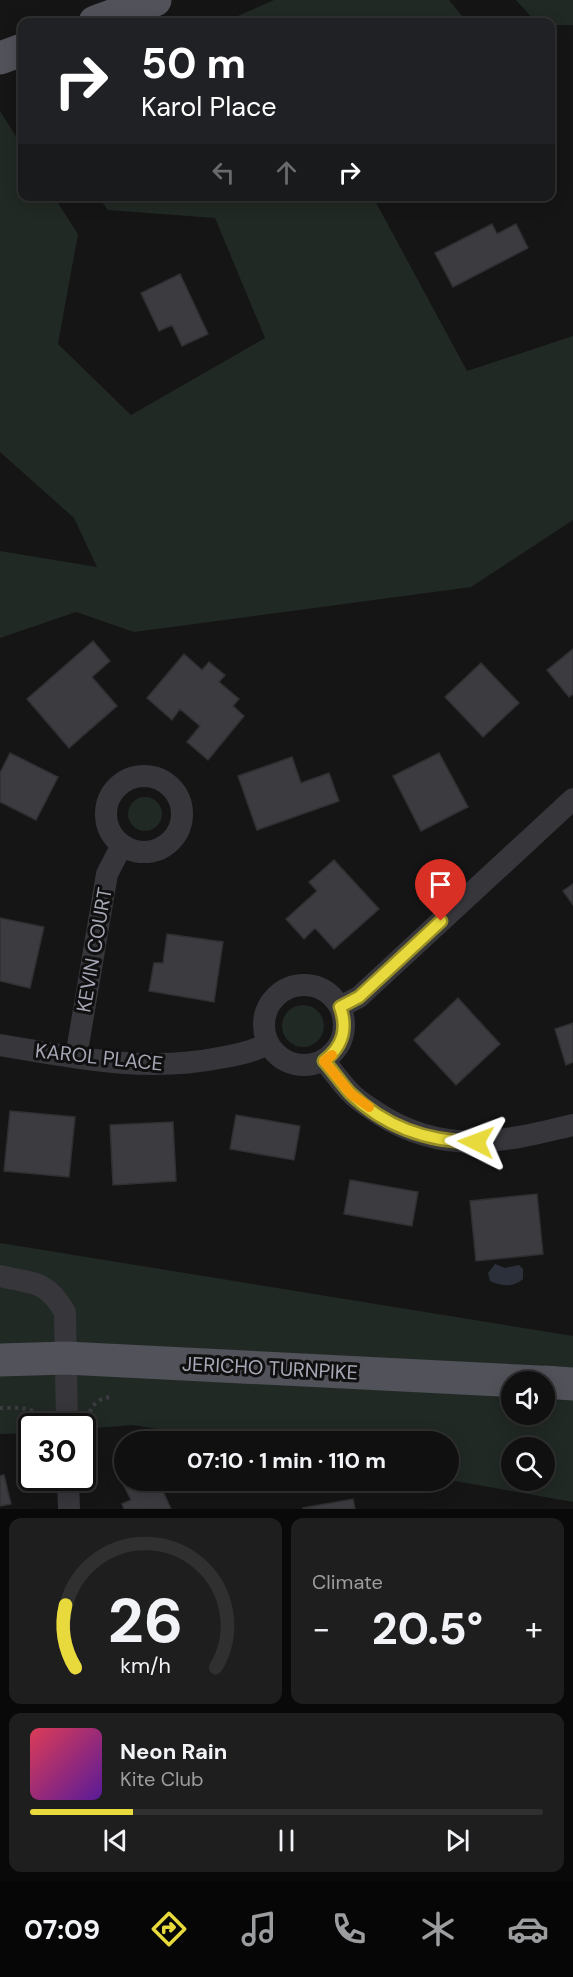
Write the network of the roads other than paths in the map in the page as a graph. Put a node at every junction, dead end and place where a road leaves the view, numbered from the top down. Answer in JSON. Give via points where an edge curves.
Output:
{"nodes":[{"id":1,"x":154,"y":0,"type":"edge"},
{"id":2,"x":106,"y":18,"type":"edge"},
{"id":3,"x":18,"y":51,"type":"edge"},
{"id":4,"x":0,"y":58,"type":"edge"},
{"id":5,"x":573,"y":799,"type":"edge"},
{"id":6,"x":122,"y":845,"type":"dead end"},
{"id":7,"x":340,"y":1007,"type":"junction"},
{"id":8,"x":268,"y":1044,"type":"junction"},
{"id":9,"x":0,"y":1045,"type":"edge"},
{"id":10,"x":76,"y":1057,"type":"junction"},
{"id":11,"x":324,"y":1061,"type":"junction"},
{"id":12,"x":573,"y":1125,"type":"edge"},
{"id":13,"x":0,"y":1276,"type":"edge"},
{"id":14,"x":66,"y":1358,"type":"junction"},
{"id":15,"x":0,"y":1360,"type":"edge"},
{"id":16,"x":501,"y":1380,"type":"edge"},
{"id":17,"x":555,"y":1383,"type":"edge"},
{"id":18,"x":573,"y":1384,"type":"edge"},
{"id":19,"x":76,"y":1413,"type":"edge"},
{"id":20,"x":74,"y":1491,"type":"edge"},
{"id":21,"x":69,"y":1509,"type":"edge"}],
"edges":[{"from":1,"to":2,"type":"main road"},
{"from":3,"to":4,"type":"main road"},
{"from":5,"to":7,"type":"street","via":[[359,997]]},
{"from":6,"to":10,"type":"street","name":"KEVIN COURT","via":[[107,874]]},
{"from":7,"to":8,"type":"street","via":[[324,990],[313,986],[289,987],[278,994],[264,1017]]},
{"from":7,"to":11,"type":"street","via":[[344,1019],[341,1043]]},
{"from":8,"to":10,"type":"street","name":"KAROL PLACE","via":[[253,1052],[164,1066]]},
{"from":8,"to":11,"type":"street","via":[[286,1062],[299,1066]]},
{"from":9,"to":10,"type":"street","name":"KAROL PLACE"},
{"from":11,"to":12,"type":"street","via":[[351,1094],[374,1111],[399,1127],[432,1138],[493,1142]]},
{"from":13,"to":14,"type":"street","via":[[43,1286],[57,1297],[65,1312]]},
{"from":14,"to":15,"type":"main road","name":"JERICHO TURNPIKE"},
{"from":14,"to":16,"type":"main road","name":"JERICHO TURNPIKE"},
{"from":14,"to":19,"type":"street"},
{"from":17,"to":18,"type":"main road"},
{"from":20,"to":21,"type":"street"}]}
